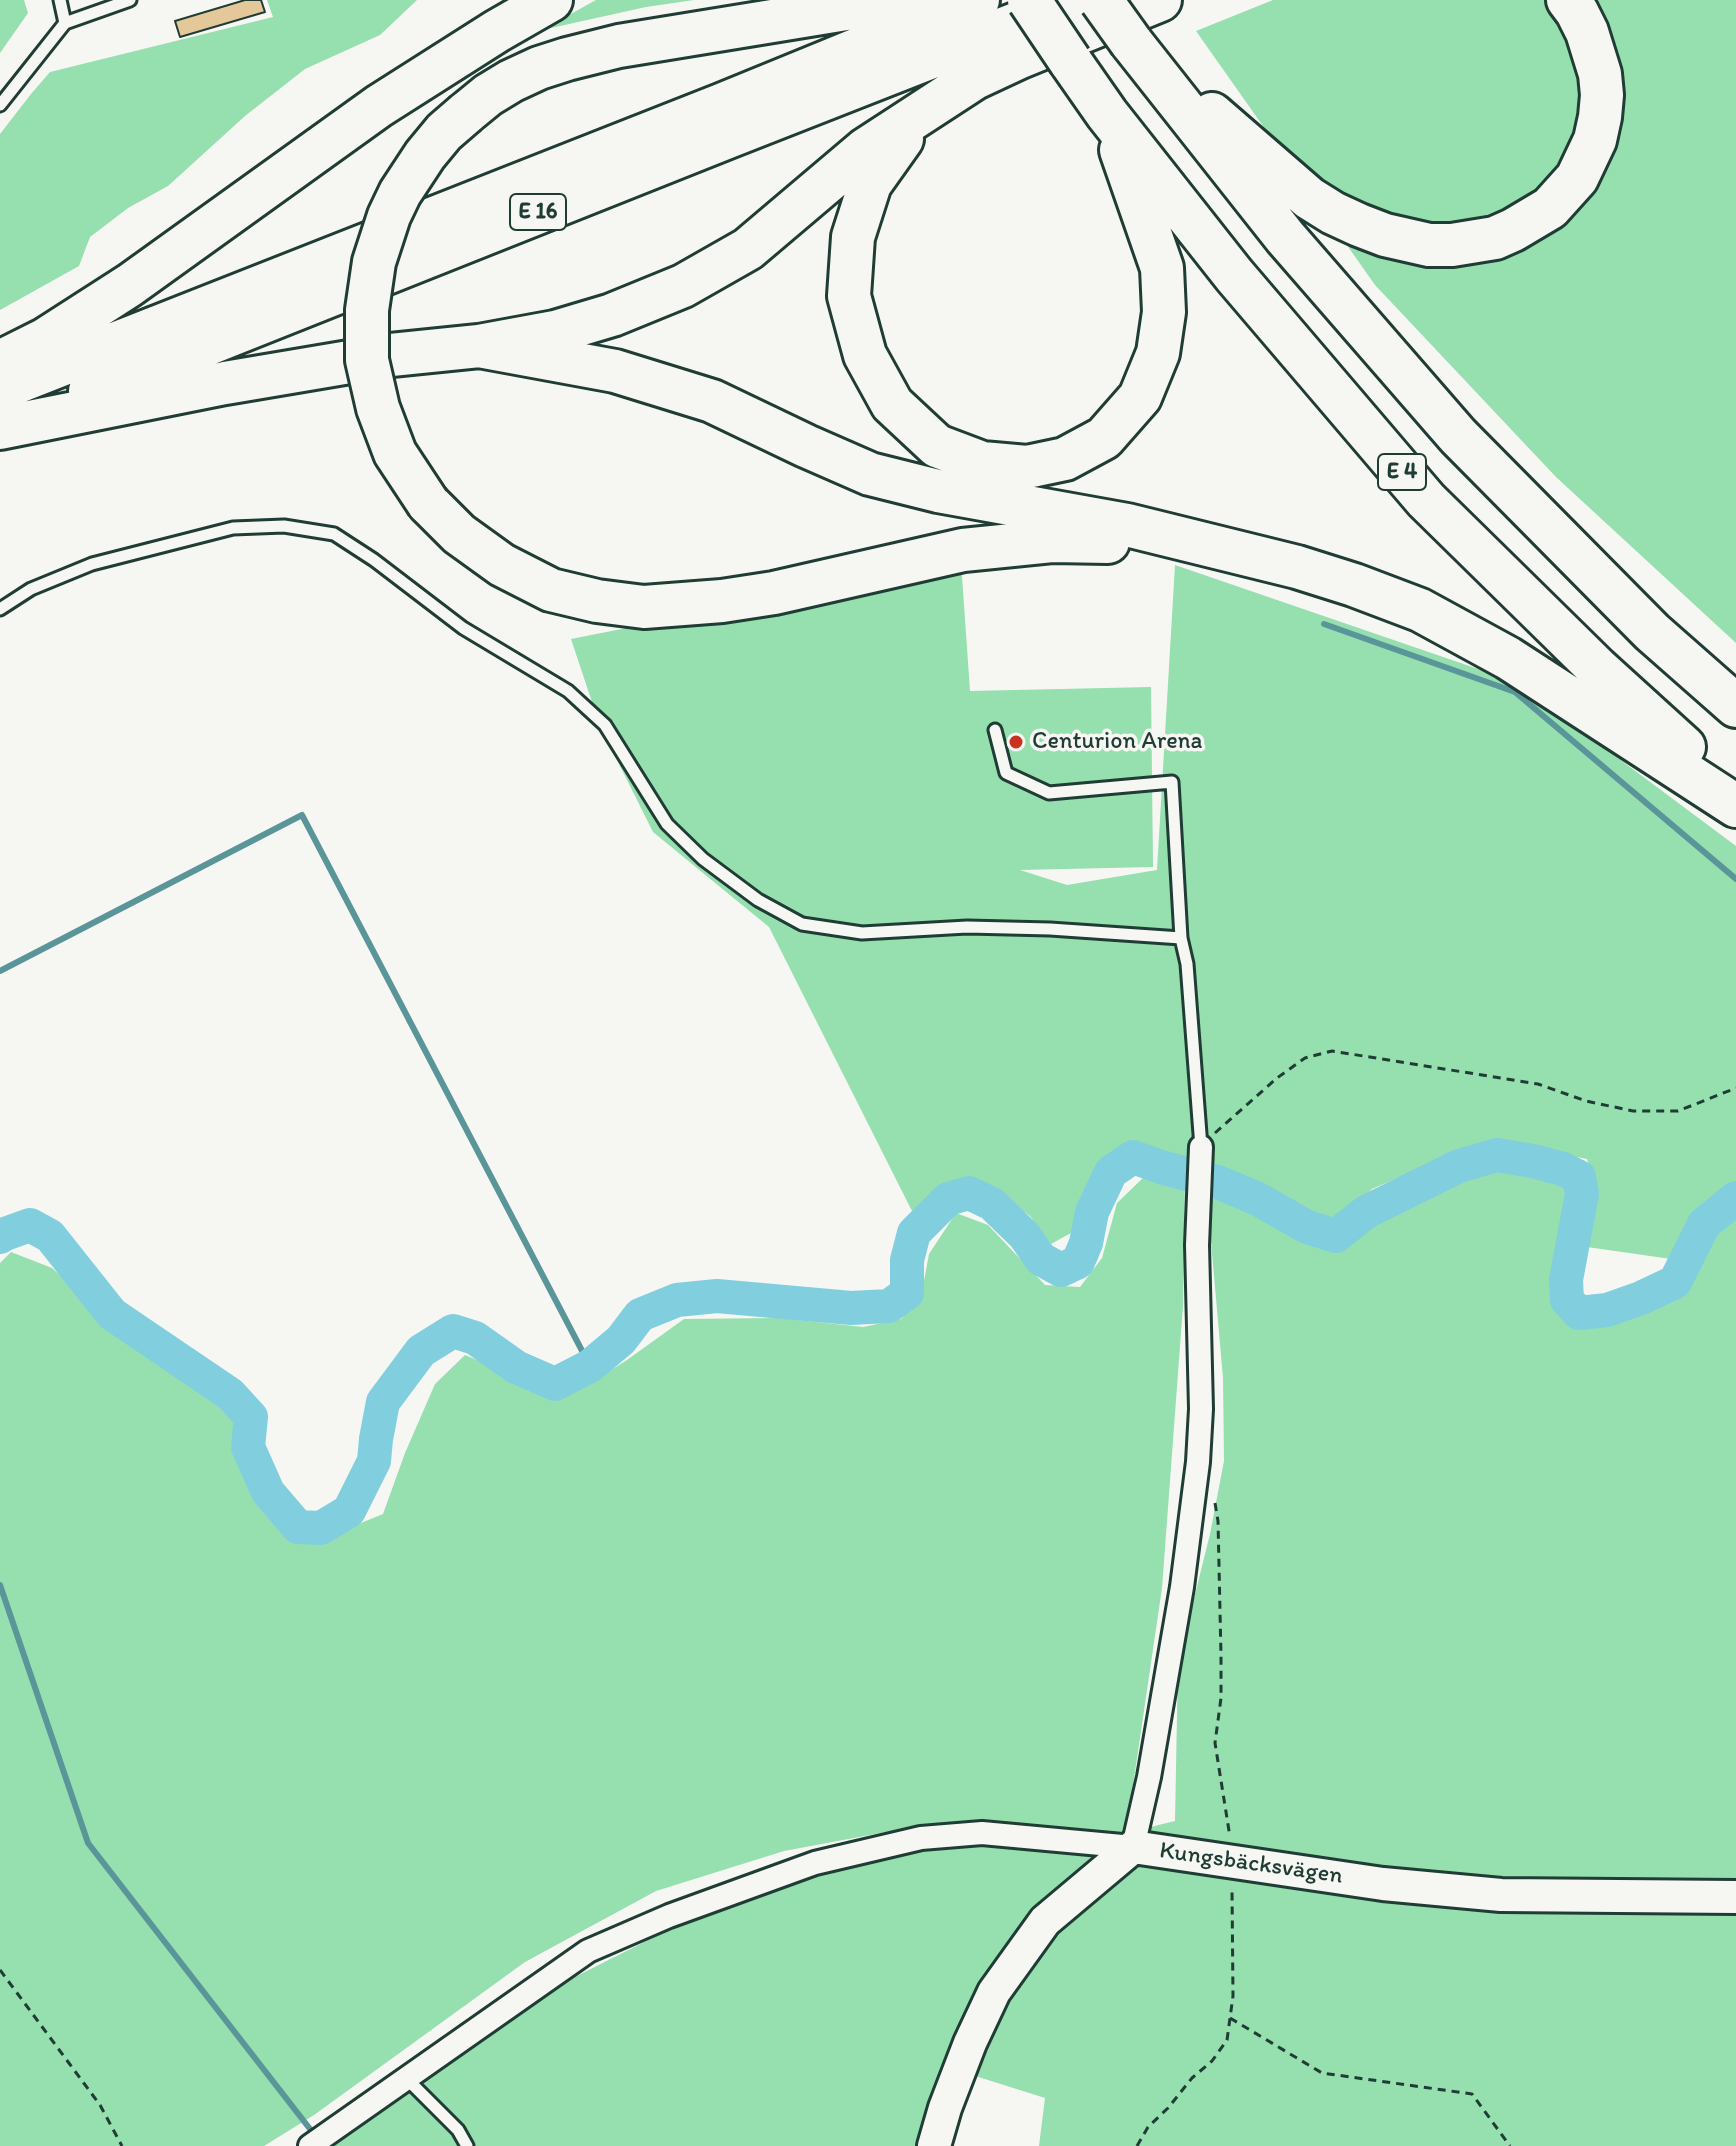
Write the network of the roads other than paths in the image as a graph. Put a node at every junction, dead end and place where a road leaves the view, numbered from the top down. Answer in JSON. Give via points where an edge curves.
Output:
{"nodes":[{"id":1,"x":60,"y":0,"type":"edge"},
{"id":2,"x":130,"y":0,"type":"edge"},
{"id":3,"x":497,"y":0,"type":"edge"},
{"id":4,"x":551,"y":0,"type":"edge"},
{"id":5,"x":901,"y":0,"type":"edge"},
{"id":6,"x":978,"y":0,"type":"edge"},
{"id":7,"x":1029,"y":0,"type":"edge"},
{"id":8,"x":1077,"y":0,"type":"edge"},
{"id":9,"x":1101,"y":0,"type":"edge"},
{"id":10,"x":1160,"y":0,"type":"edge"},
{"id":11,"x":1568,"y":0,"type":"edge"},
{"id":12,"x":65,"y":23,"type":"junction"},
{"id":13,"x":1131,"y":42,"type":"junction"},
{"id":14,"x":0,"y":105,"type":"edge"},
{"id":15,"x":379,"y":106,"type":"junction"},
{"id":16,"x":928,"y":107,"type":"junction"},
{"id":17,"x":1107,"y":114,"type":"junction"},
{"id":18,"x":479,"y":346,"type":"junction"},
{"id":19,"x":0,"y":362,"type":"edge"},
{"id":20,"x":0,"y":389,"type":"edge"},
{"id":21,"x":0,"y":427,"type":"edge"},
{"id":22,"x":1213,"y":547,"type":"junction"},
{"id":23,"x":0,"y":609,"type":"edge"},
{"id":24,"x":1736,"y":706,"type":"edge"},
{"id":25,"x":995,"y":730,"type":"dead end"},
{"id":26,"x":1736,"y":795,"type":"edge"},
{"id":27,"x":1736,"y":806,"type":"edge"},
{"id":28,"x":1181,"y":938,"type":"junction"},
{"id":29,"x":1201,"y":1147,"type":"joint"},
{"id":30,"x":1133,"y":1847,"type":"junction"},
{"id":31,"x":1736,"y":1897,"type":"edge"},
{"id":32,"x":406,"y":2078,"type":"junction"},
{"id":33,"x":310,"y":2146,"type":"edge"},
{"id":34,"x":467,"y":2146,"type":"edge"},
{"id":35,"x":934,"y":2146,"type":"edge"}],
"edges":[{"from":1,"to":12,"type":"lane"},
{"from":2,"to":12,"type":"lane"},
{"from":3,"to":15,"type":"highway"},
{"from":4,"to":15,"type":"highway"},
{"from":5,"to":22,"type":"highway","bridge":true,"via":[[567,59],[511,81],[444,132],[394,204],[374,262],[367,360],[395,453],[428,503],[502,565],[551,590],[644,607],[774,593],[963,550],[1052,541]]},
{"from":6,"to":20,"type":"highway","number":"E 16"},
{"from":7,"to":17,"type":"highway","number":"E 4","bridge":true},
{"from":8,"to":21,"type":"highway","number":"E 16"},
{"from":9,"to":13,"type":"highway","number":"E 4","bridge":true},
{"from":10,"to":16,"type":"highway","via":[[1020,57]]},
{"from":11,"to":13,"type":"highway","via":[[1587,32],[1600,74],[1595,140],[1577,178],[1550,208],[1495,238],[1452,245],[1385,235],[1309,198]]},
{"from":12,"to":14,"type":"lane"},
{"from":13,"to":24,"type":"highway","number":"E 4","via":[[1285,237],[1458,436],[1652,632]]},
{"from":15,"to":19,"type":"highway","via":[[130,285]]},
{"from":16,"to":17,"type":"highway","via":[[870,184],[853,237],[849,296],[865,355],[892,404],[937,446],[982,463],[1027,467],[1065,459],[1104,438],[1140,397],[1158,353],[1164,312],[1162,268]]},
{"from":16,"to":18,"type":"highway","via":[[866,149],[748,249],[683,286],[555,332]]},
{"from":17,"to":26,"type":"highway","number":"E 4","via":[[1234,275],[1426,500]]},
{"from":18,"to":21,"type":"highway","via":[[225,383]]},
{"from":18,"to":22,"type":"highway","via":[[615,371],[712,401],[870,474]]},
{"from":22,"to":27,"type":"highway","via":[[1297,567],[1420,610],[1508,658]]},
{"from":23,"to":28,"type":"lane","via":[[31,589],[92,564],[233,528],[284,526],[334,534],[463,628],[568,691],[605,725],[667,824],[758,900],[802,924],[862,933],[981,927]]},
{"from":25,"to":28,"type":"lane","via":[[1006,773],[1049,793],[1172,782]]},
{"from":28,"to":29,"type":"lane"},
{"from":29,"to":30,"type":"street","via":[[1198,1462],[1172,1645]]},
{"from":30,"to":31,"type":"street","name":"Kungsbäcksvägen","via":[[1383,1884],[1501,1895]]},
{"from":30,"to":32,"type":"street","via":[[982,1833],[921,1838],[815,1863],[588,1951]]},
{"from":30,"to":35,"type":"street","name":"Kungsbäcksvägen","via":[[1045,1921],[994,1992]]},
{"from":32,"to":33,"type":"street"},
{"from":32,"to":34,"type":"lane"}]}
